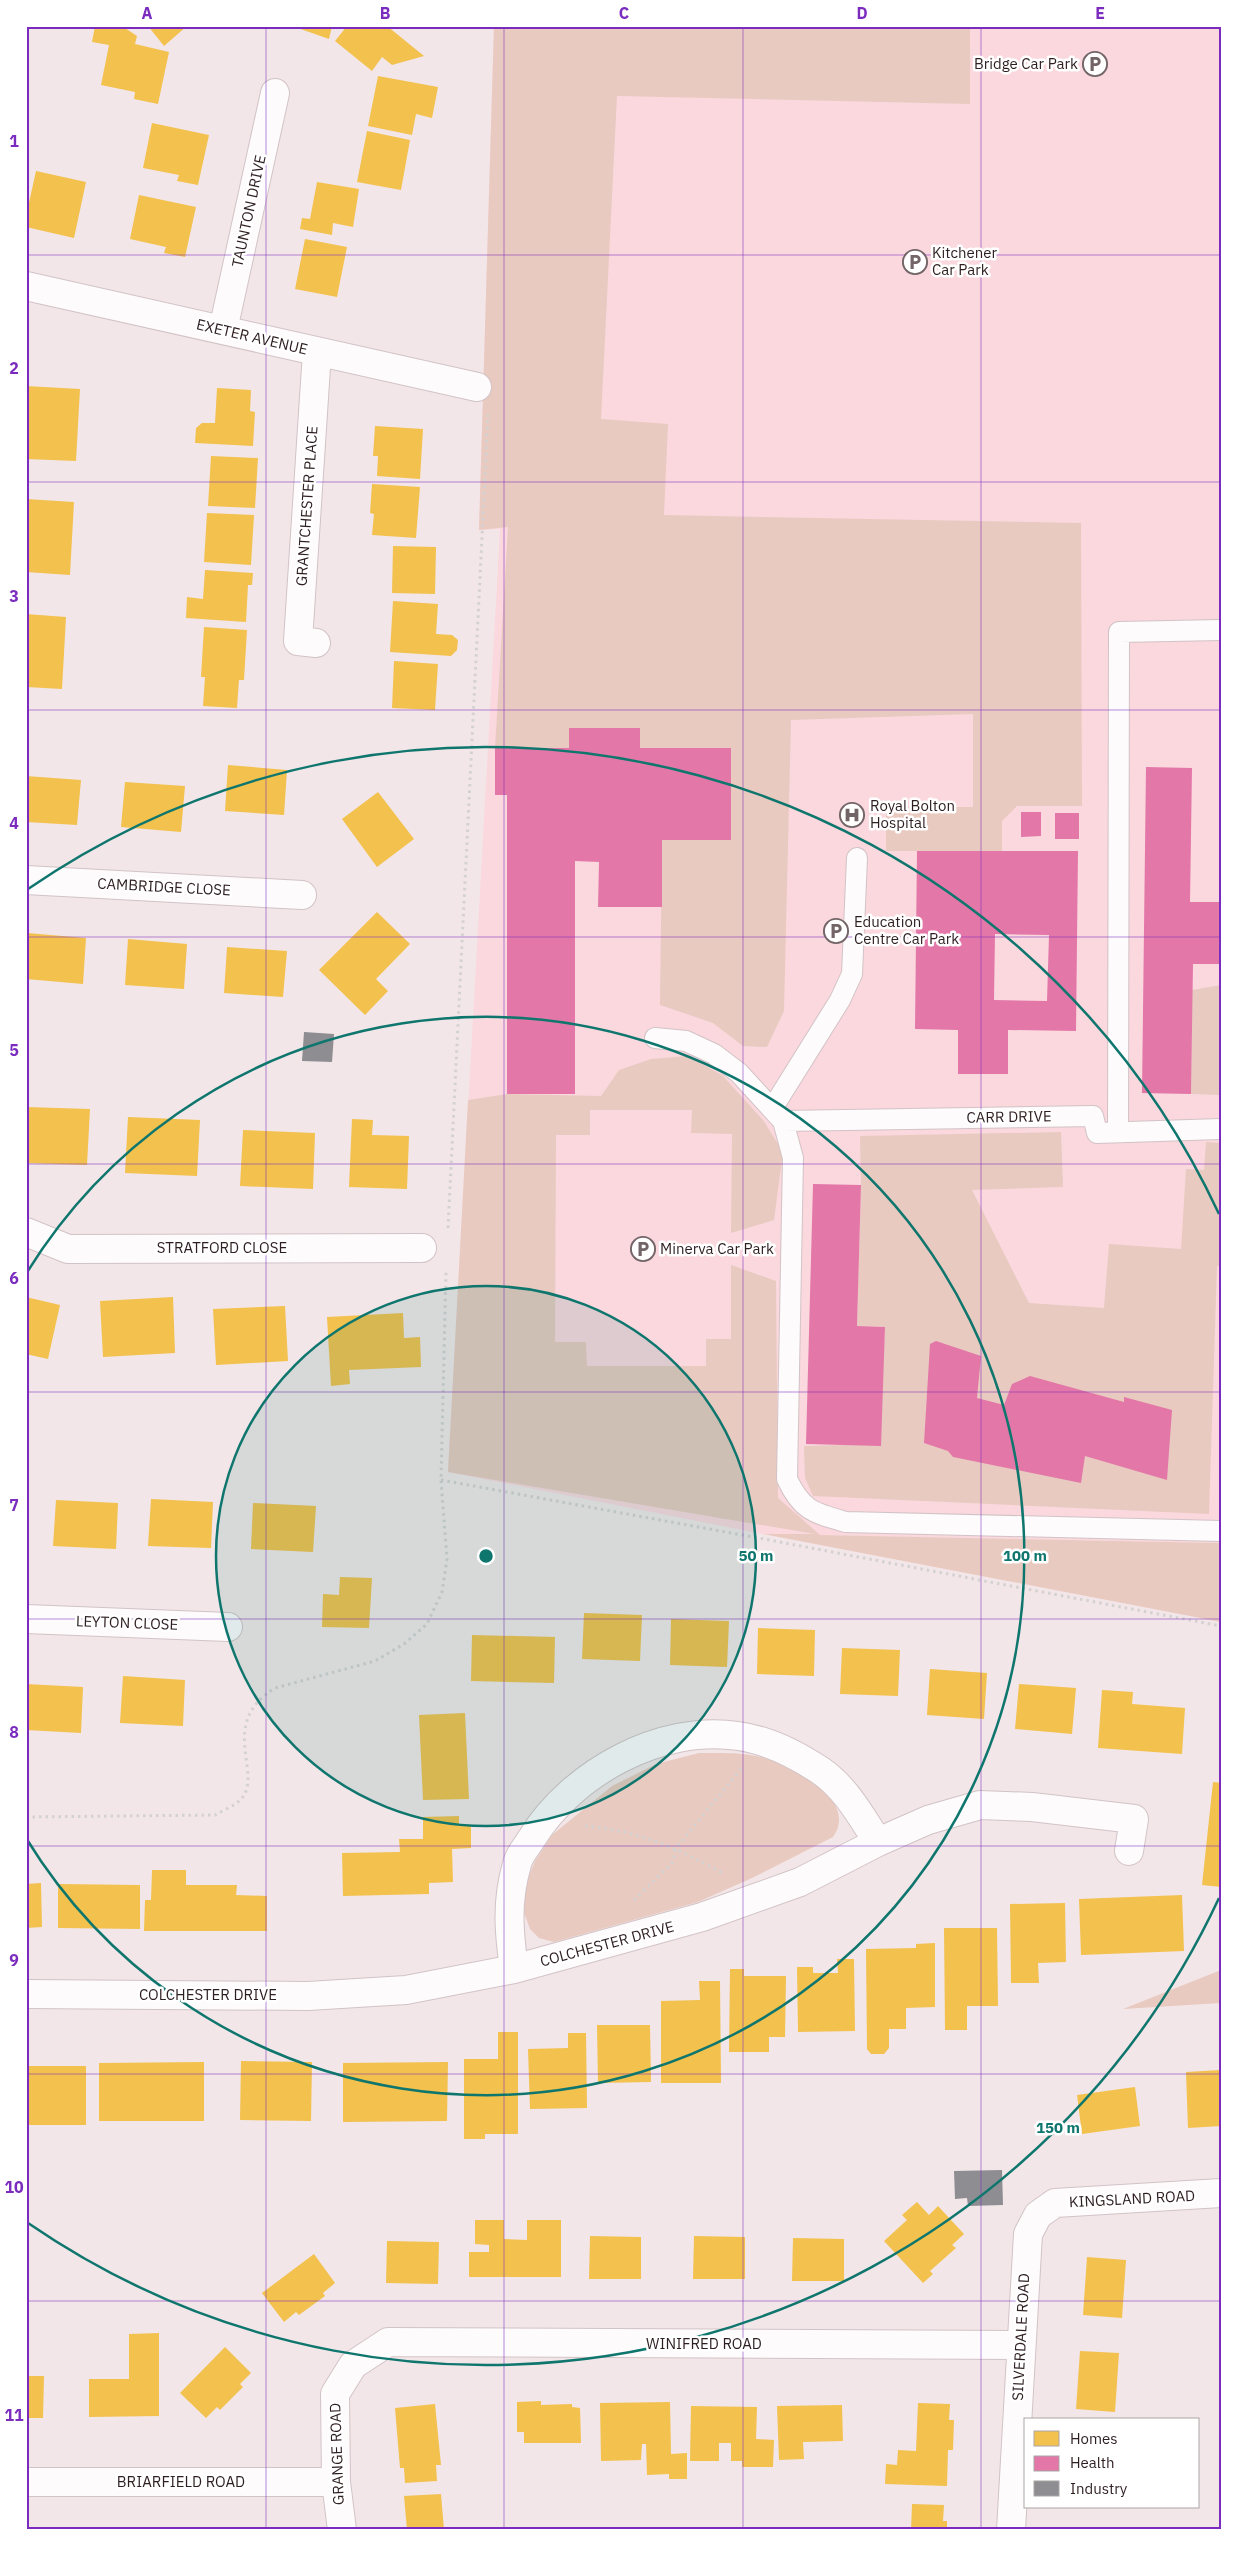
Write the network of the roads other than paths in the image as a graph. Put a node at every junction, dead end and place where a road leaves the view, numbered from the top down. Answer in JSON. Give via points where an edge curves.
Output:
{"nodes":[{"id":1,"x":275,"y":92,"type":"dead end"},
{"id":2,"x":26,"y":286,"type":"edge"},
{"id":3,"x":223,"y":330,"type":"junction"},
{"id":4,"x":317,"y":352,"type":"junction"},
{"id":5,"x":473,"y":386,"type":"road end"},
{"id":6,"x":1221,"y":630,"type":"edge"},
{"id":7,"x":316,"y":643,"type":"dead end"},
{"id":8,"x":857,"y":858,"type":"dead end"},
{"id":9,"x":26,"y":880,"type":"edge"},
{"id":10,"x":302,"y":895,"type":"dead end"},
{"id":11,"x":655,"y":1038,"type":"dead end"},
{"id":12,"x":778,"y":1115,"type":"junction"},
{"id":13,"x":1221,"y":1129,"type":"edge"},
{"id":14,"x":1118,"y":1132,"type":"junction"},
{"id":15,"x":26,"y":1232,"type":"edge"},
{"id":16,"x":434,"y":1248,"type":"road end"},
{"id":17,"x":1221,"y":1531,"type":"edge"},
{"id":18,"x":26,"y":1619,"type":"edge"},
{"id":19,"x":228,"y":1627,"type":"dead end"},
{"id":20,"x":878,"y":1842,"type":"junction"},
{"id":21,"x":1130,"y":1851,"type":"dead end"},
{"id":22,"x":514,"y":1969,"type":"junction"},
{"id":23,"x":26,"y":1994,"type":"edge"},
{"id":24,"x":1221,"y":2194,"type":"edge"},
{"id":25,"x":1028,"y":2234,"type":"joint"},
{"id":26,"x":388,"y":2342,"type":"joint"},
{"id":27,"x":1020,"y":2345,"type":"junction"},
{"id":28,"x":26,"y":2482,"type":"edge"},
{"id":29,"x":336,"y":2482,"type":"junction"},
{"id":30,"x":342,"y":2530,"type":"edge"},
{"id":31,"x":1011,"y":2530,"type":"edge"}],
"edges":[{"from":1,"to":3,"type":"street","name":"TAUNTON DRIVE"},
{"from":2,"to":3,"type":"street","name":"EXETER AVENUE"},
{"from":3,"to":4,"type":"street","name":"EXETER AVENUE"},
{"from":4,"to":5,"type":"street","name":"EXETER AVENUE"},
{"from":4,"to":7,"type":"street","name":"GRANTCHESTER PLACE","via":[[298,641]]},
{"from":6,"to":14,"type":"lane","via":[[1119,632]]},
{"from":8,"to":12,"type":"lane","via":[[852,974]]},
{"from":9,"to":10,"type":"street","name":"CAMBRIDGE CLOSE"},
{"from":11,"to":12,"type":"lane","via":[[686,1041],[714,1054],[739,1073]]},
{"from":12,"to":14,"type":"lane","name":"CARR DRIVE","via":[[1093,1116],[1097,1133]]},
{"from":12,"to":17,"type":"lane","via":[[793,1158],[787,1479],[797,1500],[818,1514],[846,1522]]},
{"from":13,"to":14,"type":"lane","name":"CARR DRIVE"},
{"from":15,"to":16,"type":"street","name":"STRATFORD CLOSE","via":[[68,1249]]},
{"from":18,"to":19,"type":"street","name":"LEYTON CLOSE"},
{"from":20,"to":21,"type":"street","name":"COLCHESTER DRIVE","via":[[928,1820],[980,1806],[1032,1806],[1134,1819]]},
{"from":20,"to":22,"type":"street","name":"COLCHESTER DRIVE","via":[[800,1882],[702,1917]]},
{"from":20,"to":22,"type":"street","via":[[845,1794],[823,1772],[788,1751],[739,1736],[690,1736],[640,1749],[588,1779],[564,1798],[542,1822],[517,1863],[508,1919]]},
{"from":22,"to":23,"type":"street","name":"COLCHESTER DRIVE","via":[[406,1990],[308,1996]]},
{"from":24,"to":25,"type":"street","name":"KINGSLAND ROAD","via":[[1055,2203],[1038,2215]]},
{"from":25,"to":27,"type":"street","name":"SILVERDALE ROAD"},
{"from":26,"to":27,"type":"street","name":"WINIFRED ROAD"},
{"from":26,"to":29,"type":"street","name":"GRANGE ROAD","via":[[352,2365],[335,2394]]},
{"from":27,"to":31,"type":"street","name":"SILVERDALE ROAD"},
{"from":28,"to":29,"type":"street","name":"BRIARFIELD ROAD"},
{"from":29,"to":30,"type":"street","name":"GRANGE ROAD"}]}
